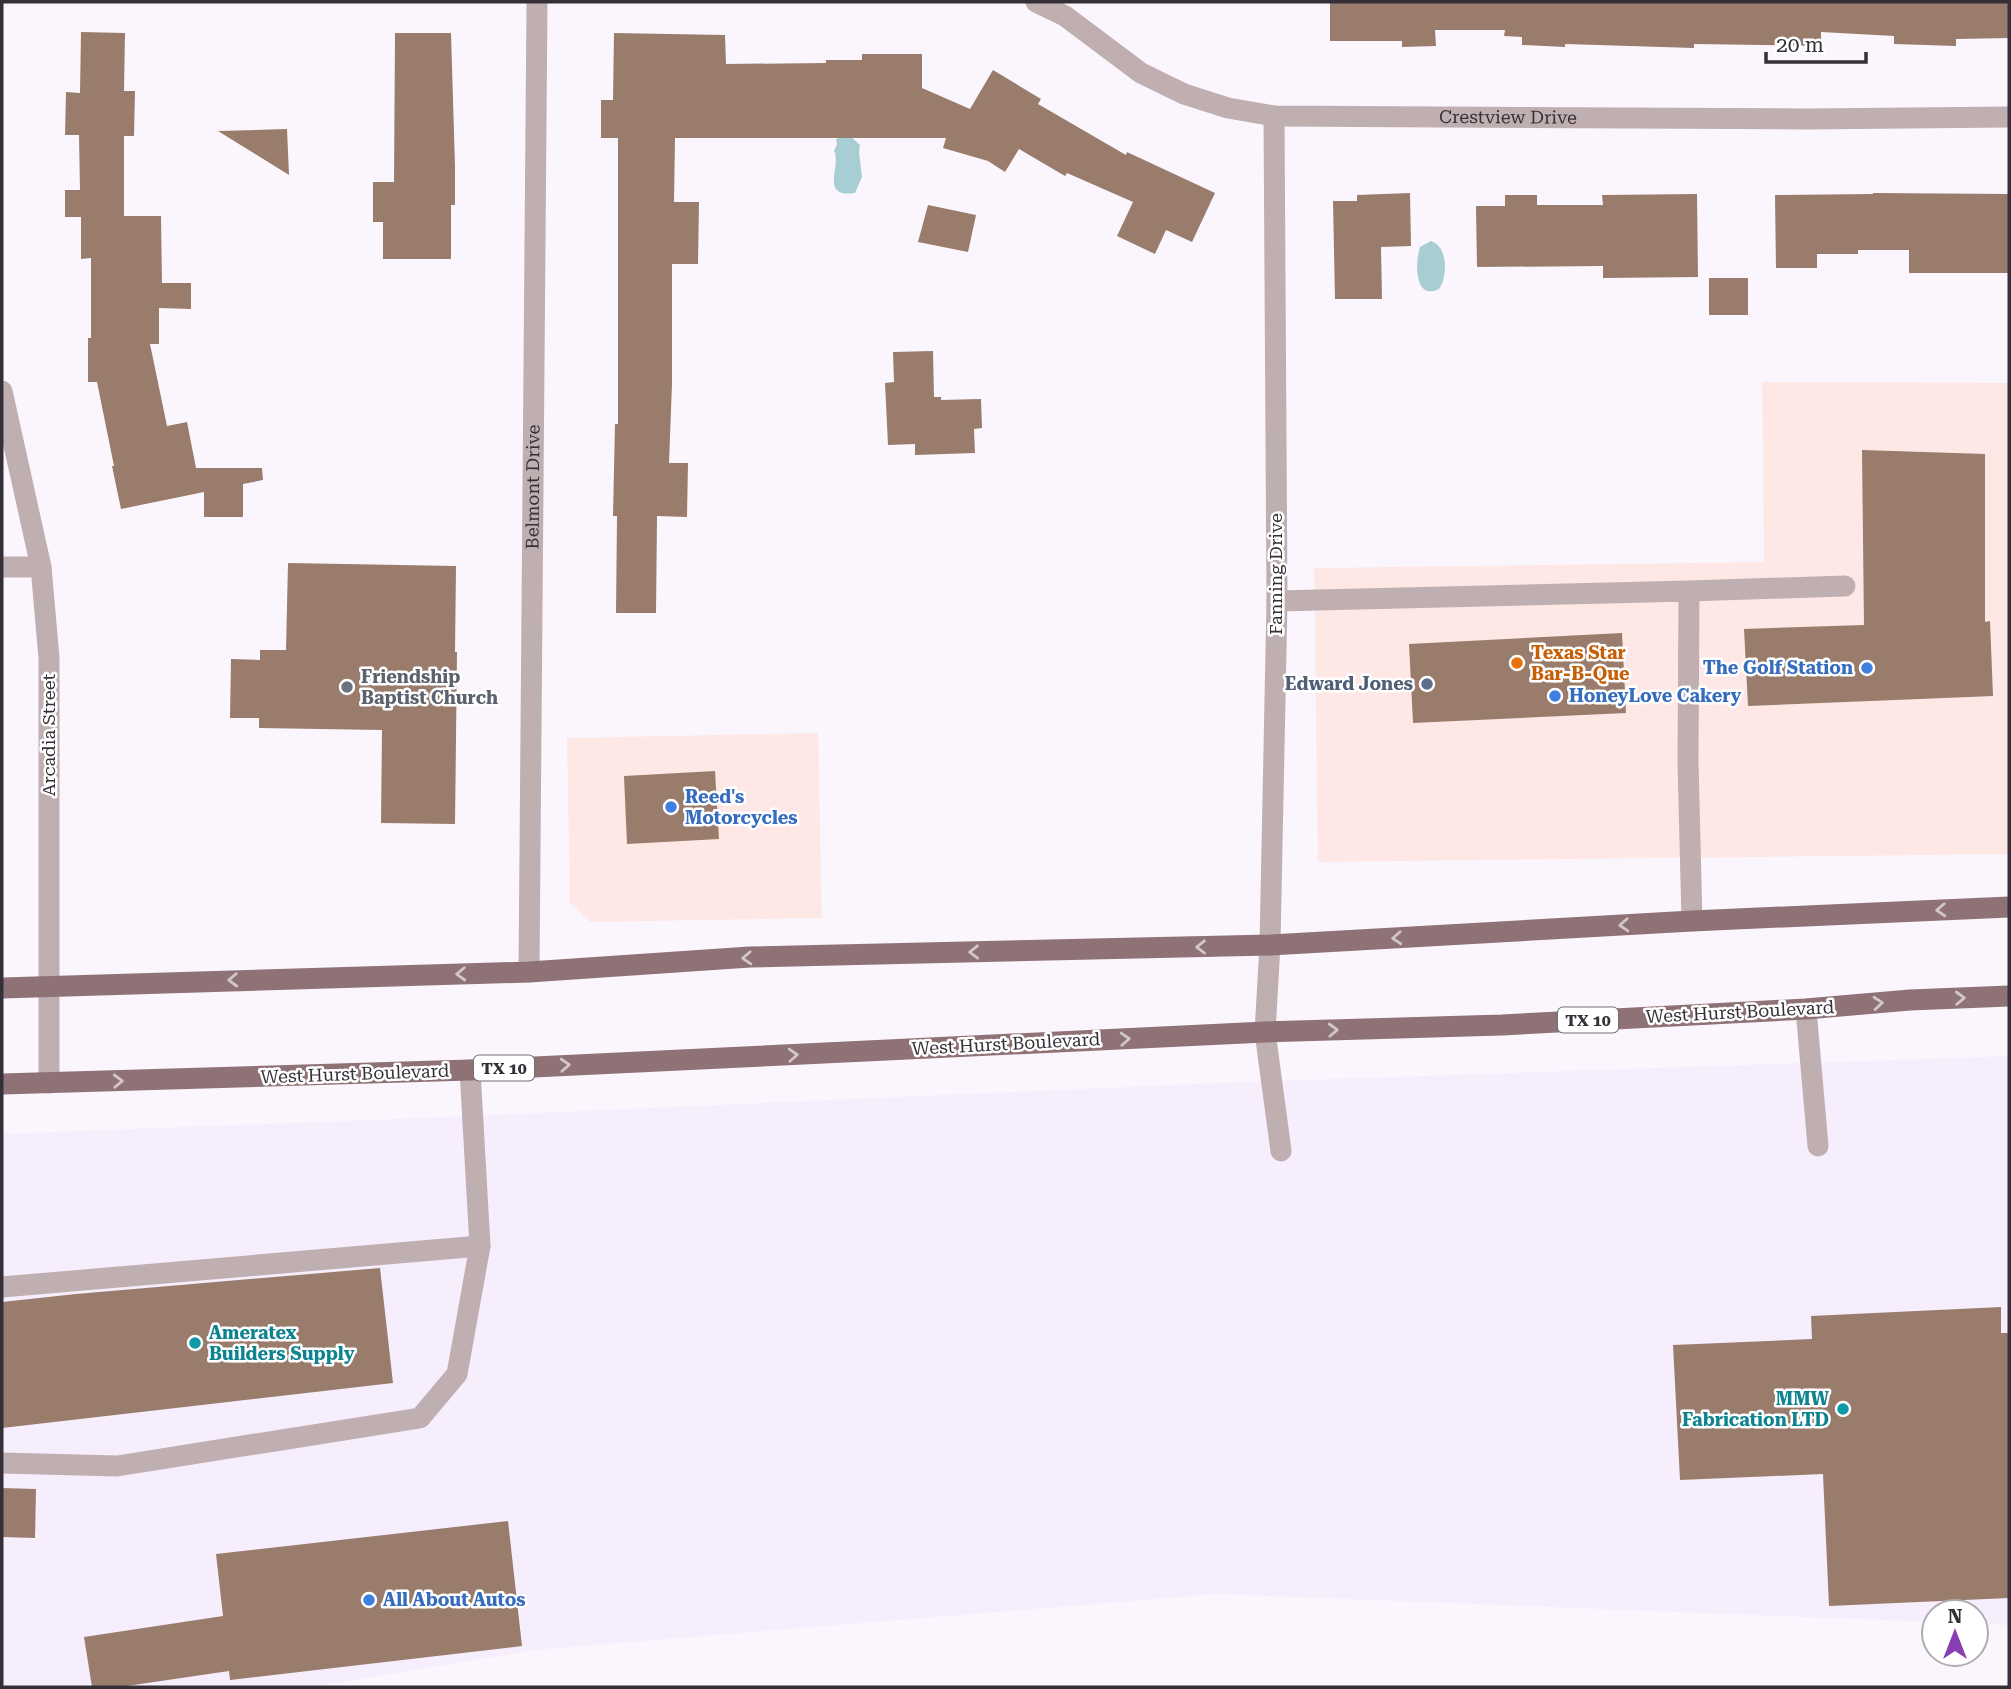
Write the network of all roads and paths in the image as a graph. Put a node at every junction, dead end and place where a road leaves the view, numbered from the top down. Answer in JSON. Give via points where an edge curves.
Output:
{"nodes":[{"id":1,"x":537,"y":2,"type":"edge"},
{"id":2,"x":1036,"y":2,"type":"edge"},
{"id":3,"x":1065,"y":9,"type":"edge"},
{"id":4,"x":1274,"y":116,"type":"junction"},
{"id":5,"x":2009,"y":117,"type":"edge"},
{"id":6,"x":2,"y":391,"type":"edge"},
{"id":7,"x":2,"y":567,"type":"edge"},
{"id":8,"x":41,"y":567,"type":"junction"},
{"id":9,"x":1845,"y":586,"type":"dead end"},
{"id":10,"x":1689,"y":591,"type":"junction"},
{"id":11,"x":1277,"y":601,"type":"junction"},
{"id":12,"x":2009,"y":907,"type":"edge"},
{"id":13,"x":1692,"y":921,"type":"junction"},
{"id":14,"x":1270,"y":945,"type":"junction"},
{"id":15,"x":529,"y":972,"type":"junction"},
{"id":16,"x":49,"y":985,"type":"junction"},
{"id":17,"x":2,"y":988,"type":"edge"},
{"id":18,"x":2009,"y":996,"type":"edge"},
{"id":19,"x":1806,"y":1009,"type":"junction"},
{"id":20,"x":1265,"y":1032,"type":"junction"},
{"id":21,"x":470,"y":1070,"type":"junction"},
{"id":22,"x":49,"y":1083,"type":"junction"},
{"id":23,"x":2,"y":1084,"type":"edge"},
{"id":24,"x":1818,"y":1146,"type":"dead end"},
{"id":25,"x":1280,"y":1151,"type":"dead end"},
{"id":26,"x":480,"y":1246,"type":"junction"},
{"id":27,"x":2,"y":1287,"type":"edge"},
{"id":28,"x":2,"y":1463,"type":"edge"}],
"edges":[{"from":1,"to":15,"type":"street","name":"Belmont Drive"},
{"from":2,"to":3,"type":"street","name":"Crestview Drive"},
{"from":3,"to":4,"type":"street","name":"Crestview Drive","via":[[1141,73],[1184,94]]},
{"from":4,"to":5,"type":"street","name":"Crestview Drive"},
{"from":4,"to":11,"type":"street","name":"Fanning Drive"},
{"from":6,"to":8,"type":"street","name":"Arcadia Street"},
{"from":7,"to":8,"type":"street"},
{"from":8,"to":16,"type":"street","name":"Arcadia Street","via":[[49,658]]},
{"from":9,"to":10,"type":"street"},
{"from":10,"to":11,"type":"street"},
{"from":10,"to":13,"type":"street"},
{"from":11,"to":14,"type":"street","name":"Fanning Drive"},
{"from":12,"to":13,"type":"main road","one_way":true},
{"from":13,"to":14,"type":"main road","one_way":true},
{"from":14,"to":15,"type":"main road","one_way":true,"via":[[750,957]]},
{"from":14,"to":20,"type":"street","name":"Fanning Drive"},
{"from":15,"to":16,"type":"main road","one_way":true},
{"from":16,"to":17,"type":"main road"},
{"from":16,"to":22,"type":"street","name":"Arcadia Street"},
{"from":19,"to":18,"type":"main road","name":"West Hurst Boulevard","number":"TX 10","one_way":true},
{"from":20,"to":19,"type":"main road","name":"West Hurst Boulevard","number":"TX 10","one_way":true},
{"from":19,"to":24,"type":"street"},
{"from":21,"to":20,"type":"main road","name":"West Hurst Boulevard","number":"TX 10","one_way":true},
{"from":20,"to":25,"type":"street","name":"Fanning Drive"},
{"from":22,"to":21,"type":"main road","name":"West Hurst Boulevard","number":"TX 10","one_way":true},
{"from":21,"to":26,"type":"street"},
{"from":22,"to":23,"type":"main road","name":"West Hurst Boulevard","number":"TX 10"},
{"from":26,"to":27,"type":"street"},
{"from":26,"to":28,"type":"street","via":[[457,1374],[420,1418],[117,1466]]}]}
